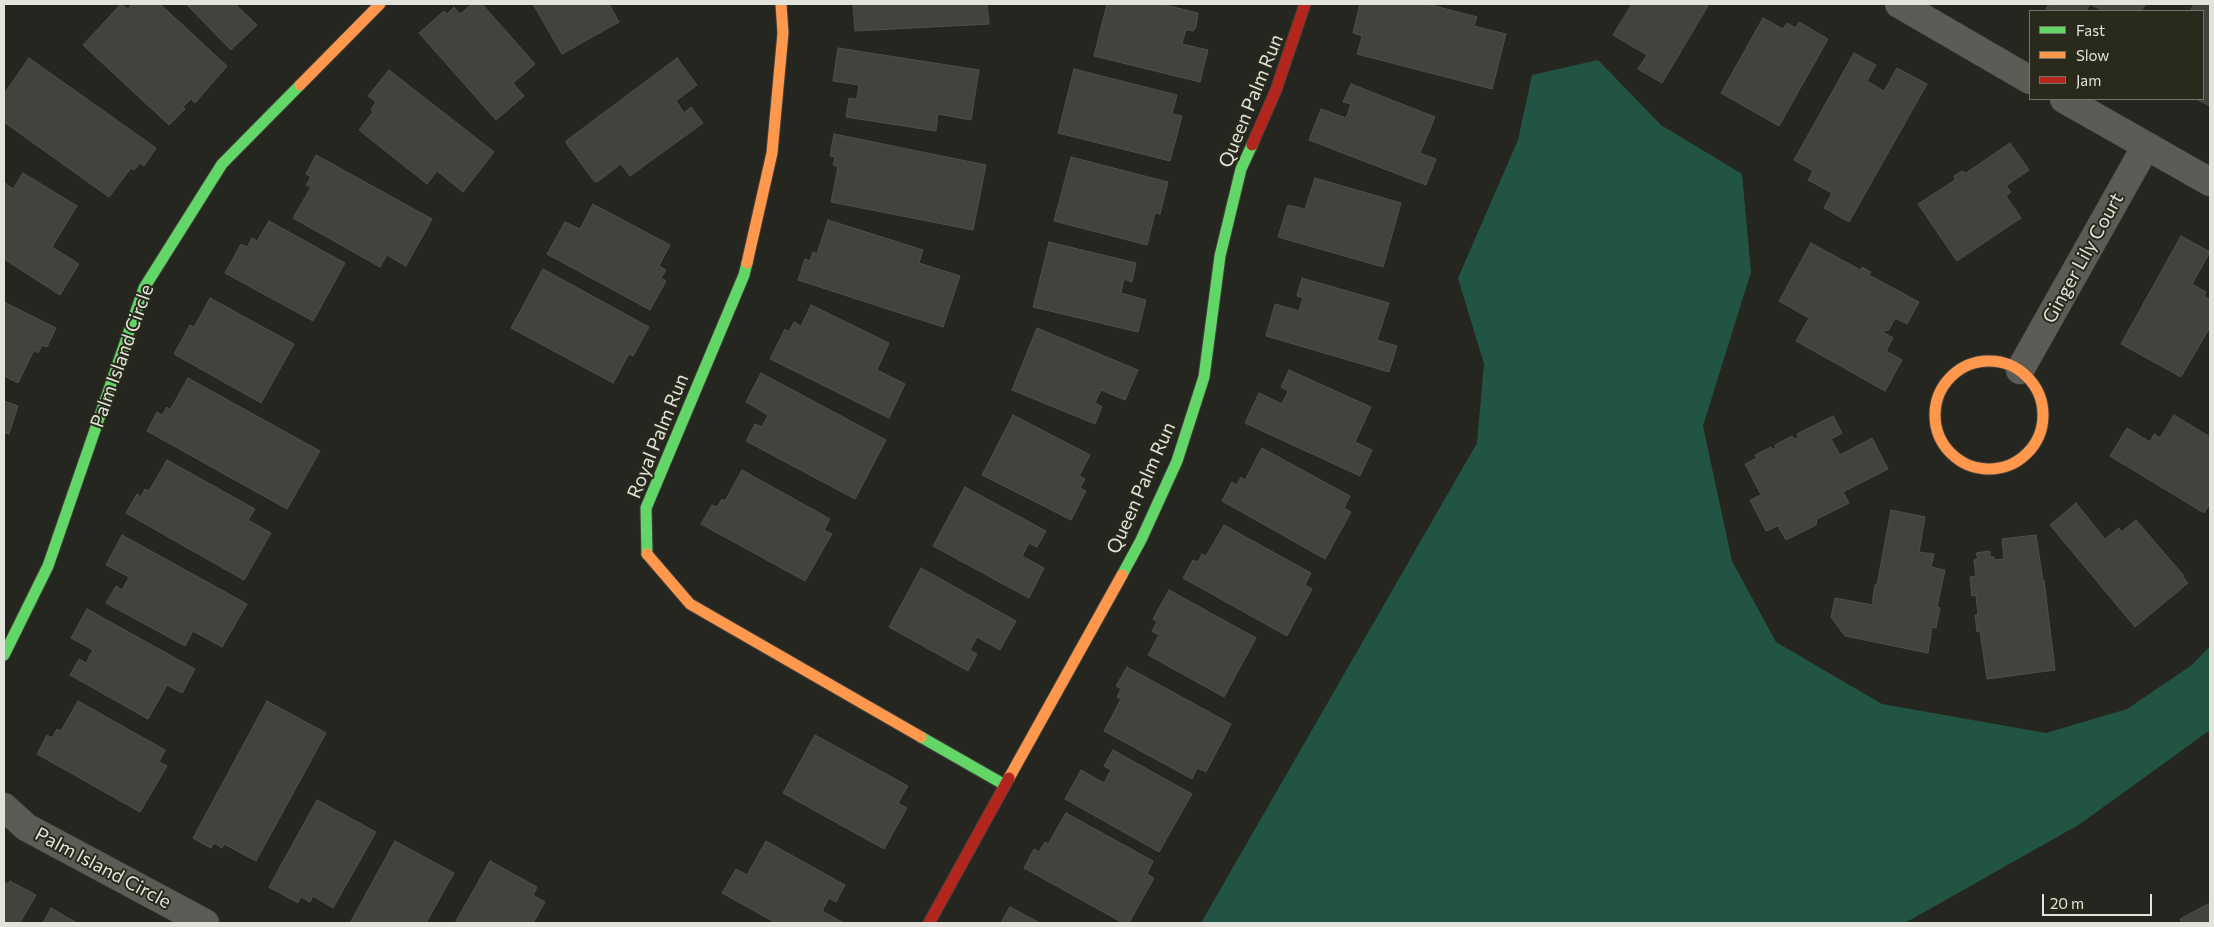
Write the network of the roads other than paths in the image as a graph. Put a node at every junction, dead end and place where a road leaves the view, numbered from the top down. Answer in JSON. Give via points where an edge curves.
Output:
{"nodes":[{"id":1,"x":380,"y":4,"type":"edge"},
{"id":2,"x":781,"y":4,"type":"edge"},
{"id":3,"x":1305,"y":4,"type":"edge"},
{"id":4,"x":1899,"y":4,"type":"edge"},
{"id":5,"x":2029,"y":79,"type":"edge"},
{"id":6,"x":2066,"y":100,"type":"edge"},
{"id":7,"x":2146,"y":146,"type":"junction"},
{"id":8,"x":2210,"y":182,"type":"edge"},
{"id":9,"x":2020,"y":370,"type":"junction"},
{"id":10,"x":4,"y":655,"type":"edge"},
{"id":11,"x":1005,"y":785,"type":"junction"},
{"id":12,"x":4,"y":807,"type":"edge"},
{"id":13,"x":206,"y":923,"type":"edge"},
{"id":14,"x":929,"y":923,"type":"edge"}],
"edges":[{"from":1,"to":10,"type":"street","name":"Palm Island Circle","via":[[222,164],[144,288],[48,566]]},
{"from":2,"to":11,"type":"street","name":"Royal Palm Run","via":[[783,33],[772,153],[744,275],[646,508],[646,554],[690,604]]},
{"from":3,"to":11,"type":"street","name":"Queen Palm Run","via":[[1276,90],[1241,169],[1220,256],[1204,377],[1177,461],[1141,540]]},
{"from":4,"to":5,"type":"street"},
{"from":6,"to":7,"type":"street"},
{"from":7,"to":8,"type":"street"},
{"from":7,"to":9,"type":"street","name":"Ginger Lily Court"},
{"from":9,"to":9,"type":"street","via":[[2004,363],[1986,361],[1969,365],[1954,374],[1943,387],[1936,404],[1936,422],[1951,453],[1982,468],[2000,468],[2017,461],[2031,449],[2040,434],[2043,417],[2041,399]]},
{"from":11,"to":14,"type":"street","name":"Queen Palm Run"},
{"from":12,"to":13,"type":"street","name":"Palm Island Circle","via":[[26,827]]}]}
